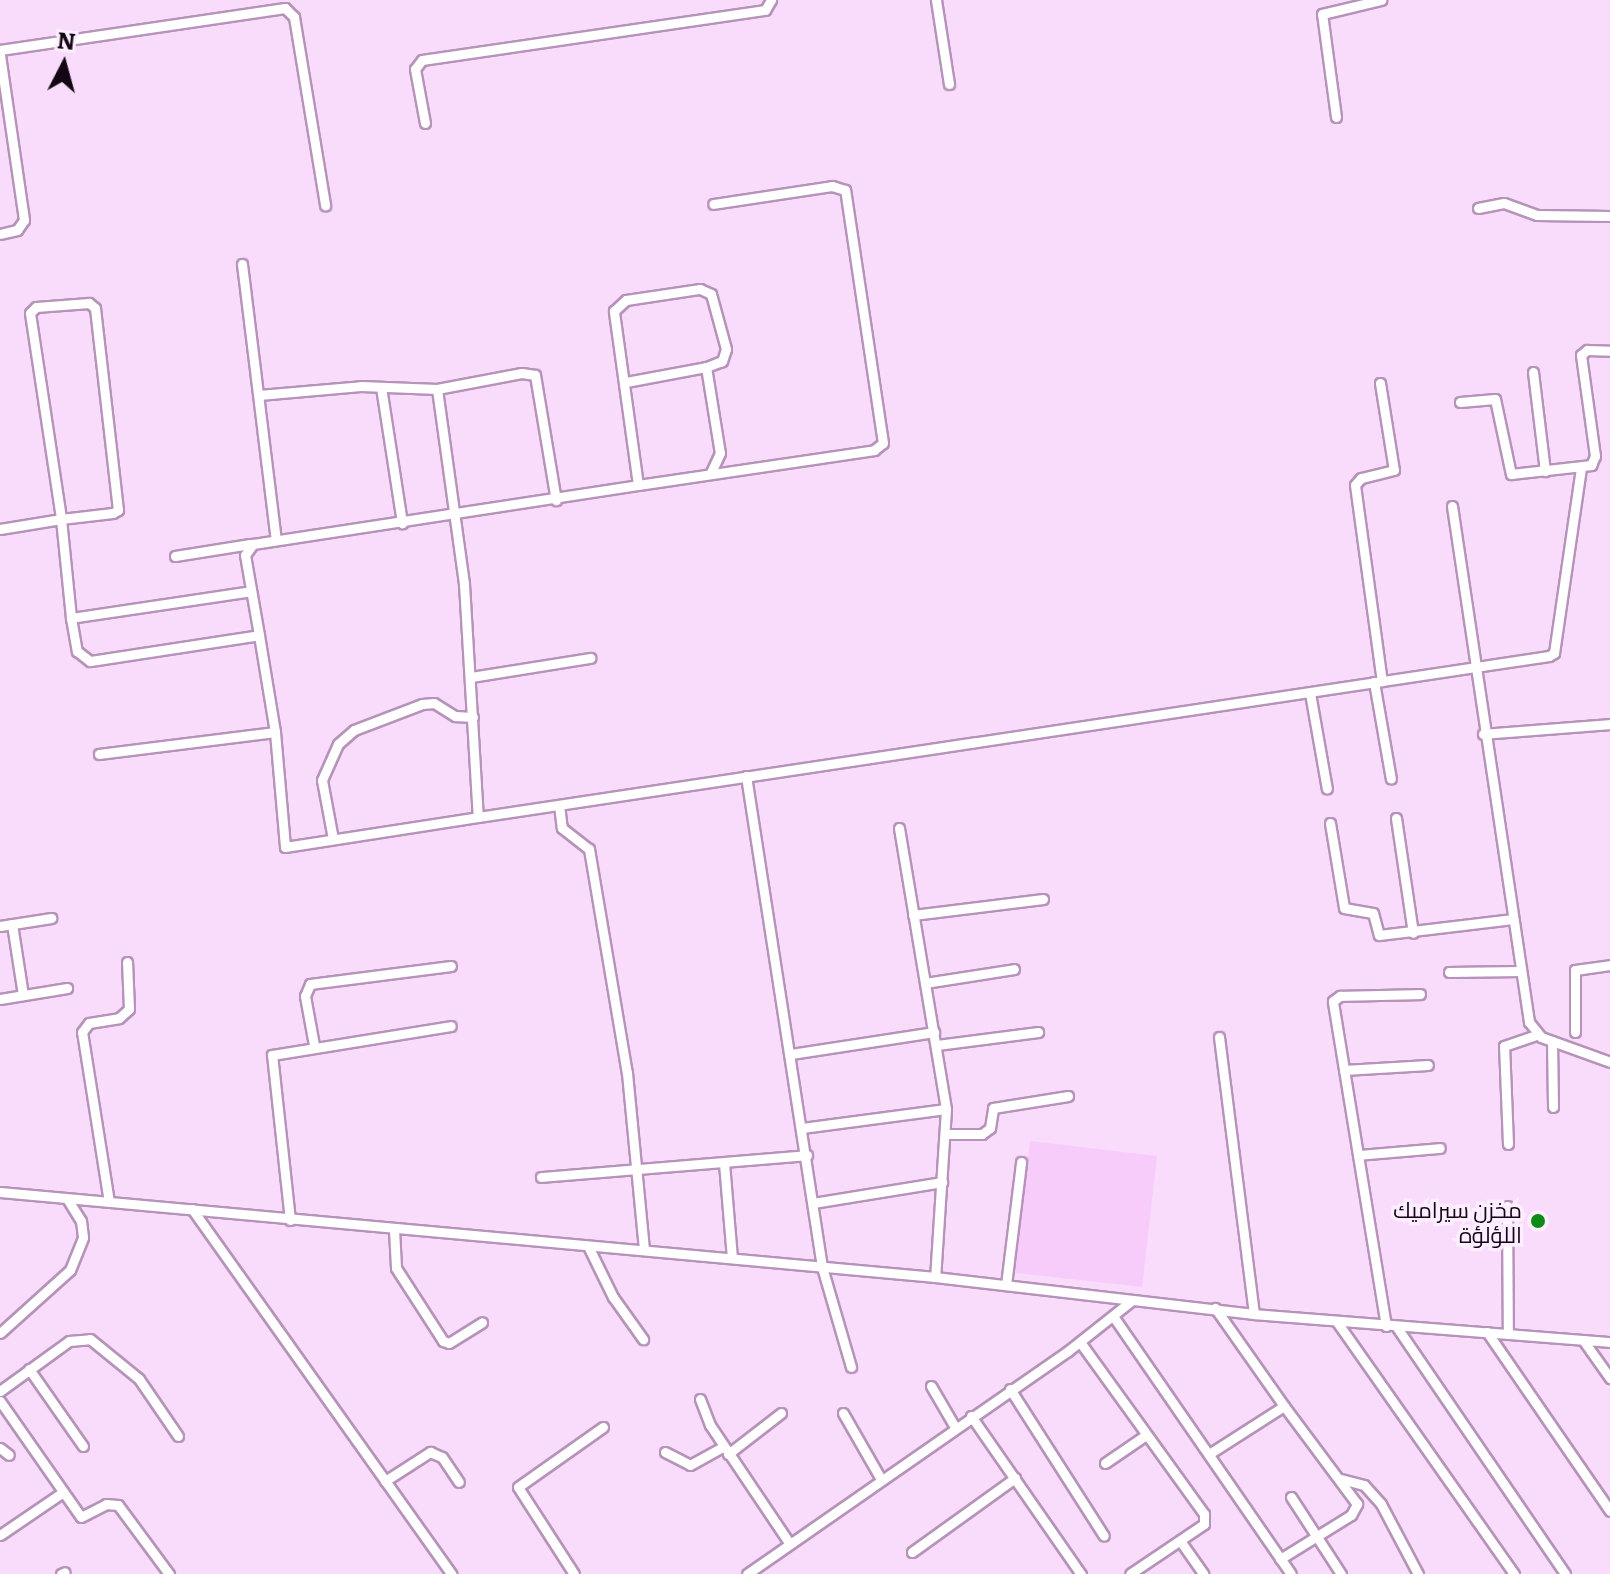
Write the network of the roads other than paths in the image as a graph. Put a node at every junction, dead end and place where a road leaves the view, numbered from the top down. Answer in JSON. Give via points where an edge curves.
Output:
{"nodes":[{"id":1,"x":771,"y":0,"type":"edge"},
{"id":2,"x":936,"y":0,"type":"edge"},
{"id":3,"x":1381,"y":0,"type":"edge"},
{"id":4,"x":0,"y":52,"type":"edge"},
{"id":5,"x":949,"y":84,"type":"dead end"},
{"id":6,"x":1336,"y":117,"type":"dead end"},
{"id":7,"x":425,"y":123,"type":"dead end"},
{"id":8,"x":713,"y":204,"type":"dead end"},
{"id":9,"x":325,"y":205,"type":"dead end"},
{"id":10,"x":1478,"y":208,"type":"dead end"},
{"id":11,"x":1610,"y":216,"type":"edge"},
{"id":12,"x":0,"y":234,"type":"edge"},
{"id":13,"x":242,"y":264,"type":"dead end"},
{"id":14,"x":1610,"y":351,"type":"edge"},
{"id":15,"x":706,"y":367,"type":"junction"},
{"id":16,"x":1533,"y":372,"type":"dead end"},
{"id":17,"x":626,"y":382,"type":"junction"},
{"id":18,"x":1380,"y":383,"type":"dead end"},
{"id":19,"x":381,"y":387,"type":"junction"},
{"id":20,"x":437,"y":389,"type":"junction"},
{"id":21,"x":259,"y":395,"type":"junction"},
{"id":22,"x":1460,"y":402,"type":"dead end"},
{"id":23,"x":1581,"y":467,"type":"junction"},
{"id":24,"x":1545,"y":471,"type":"junction"},
{"id":25,"x":710,"y":474,"type":"junction"},
{"id":26,"x":638,"y":485,"type":"junction"},
{"id":27,"x":556,"y":500,"type":"junction"},
{"id":28,"x":1452,"y":506,"type":"dead end"},
{"id":29,"x":456,"y":515,"type":"junction"},
{"id":30,"x":61,"y":519,"type":"junction"},
{"id":31,"x":402,"y":523,"type":"junction"},
{"id":32,"x":0,"y":529,"type":"edge"},
{"id":33,"x":276,"y":540,"type":"junction"},
{"id":34,"x":253,"y":544,"type":"junction"},
{"id":35,"x":175,"y":556,"type":"dead end"},
{"id":36,"x":251,"y":591,"type":"junction"},
{"id":37,"x":71,"y":618,"type":"junction"},
{"id":38,"x":259,"y":635,"type":"junction"},
{"id":39,"x":590,"y":658,"type":"dead end"},
{"id":40,"x":1473,"y":669,"type":"junction"},
{"id":41,"x":471,"y":677,"type":"junction"},
{"id":42,"x":1378,"y":682,"type":"junction"},
{"id":43,"x":1310,"y":693,"type":"junction"},
{"id":44,"x":473,"y":717,"type":"junction"},
{"id":45,"x":1610,"y":724,"type":"edge"},
{"id":46,"x":275,"y":732,"type":"junction"},
{"id":47,"x":1483,"y":734,"type":"junction"},
{"id":48,"x":99,"y":754,"type":"dead end"},
{"id":49,"x":746,"y":776,"type":"junction"},
{"id":50,"x":1391,"y":779,"type":"dead end"},
{"id":51,"x":1327,"y":789,"type":"dead end"},
{"id":52,"x":559,"y":805,"type":"junction"},
{"id":53,"x":478,"y":817,"type":"junction"},
{"id":54,"x":1396,"y":818,"type":"dead end"},
{"id":55,"x":1330,"y":823,"type":"dead end"},
{"id":56,"x":899,"y":828,"type":"dead end"},
{"id":57,"x":333,"y":839,"type":"junction"},
{"id":58,"x":1043,"y":899,"type":"dead end"},
{"id":59,"x":913,"y":915,"type":"junction"},
{"id":60,"x":51,"y":918,"type":"dead end"},
{"id":61,"x":1513,"y":919,"type":"junction"},
{"id":62,"x":12,"y":924,"type":"junction"},
{"id":63,"x":0,"y":926,"type":"edge"},
{"id":64,"x":1413,"y":933,"type":"junction"},
{"id":65,"x":127,"y":962,"type":"dead end"},
{"id":66,"x":1610,"y":965,"type":"edge"},
{"id":67,"x":451,"y":966,"type":"dead end"},
{"id":68,"x":1014,"y":969,"type":"dead end"},
{"id":69,"x":1521,"y":971,"type":"junction"},
{"id":70,"x":1449,"y":972,"type":"dead end"},
{"id":71,"x":925,"y":983,"type":"junction"},
{"id":72,"x":67,"y":988,"type":"dead end"},
{"id":73,"x":1420,"y":994,"type":"dead end"},
{"id":74,"x":23,"y":995,"type":"junction"},
{"id":75,"x":0,"y":999,"type":"edge"},
{"id":76,"x":451,"y":1026,"type":"dead end"},
{"id":77,"x":934,"y":1032,"type":"junction"},
{"id":78,"x":1038,"y":1032,"type":"dead end"},
{"id":79,"x":1575,"y":1032,"type":"dead end"},
{"id":80,"x":1536,"y":1035,"type":"junction"},
{"id":81,"x":1219,"y":1037,"type":"dead end"},
{"id":82,"x":1552,"y":1041,"type":"junction"},
{"id":83,"x":314,"y":1045,"type":"junction"},
{"id":84,"x":937,"y":1045,"type":"junction"},
{"id":85,"x":791,"y":1054,"type":"junction"},
{"id":86,"x":1610,"y":1062,"type":"edge"},
{"id":87,"x":1428,"y":1065,"type":"dead end"},
{"id":88,"x":1344,"y":1070,"type":"junction"},
{"id":89,"x":1068,"y":1096,"type":"dead end"},
{"id":90,"x":1553,"y":1107,"type":"dead end"},
{"id":91,"x":946,"y":1109,"type":"junction"},
{"id":92,"x":802,"y":1128,"type":"junction"},
{"id":93,"x":945,"y":1134,"type":"junction"},
{"id":94,"x":1508,"y":1144,"type":"dead end"},
{"id":95,"x":1440,"y":1148,"type":"dead end"},
{"id":96,"x":807,"y":1155,"type":"junction"},
{"id":97,"x":1358,"y":1155,"type":"junction"},
{"id":98,"x":1021,"y":1162,"type":"dead end"},
{"id":99,"x":724,"y":1163,"type":"junction"},
{"id":100,"x":636,"y":1172,"type":"junction"},
{"id":101,"x":541,"y":1177,"type":"dead end"},
{"id":102,"x":942,"y":1182,"type":"junction"},
{"id":103,"x":0,"y":1192,"type":"edge"},
{"id":104,"x":67,"y":1199,"type":"junction"},
{"id":105,"x":109,"y":1202,"type":"junction"},
{"id":106,"x":813,"y":1203,"type":"junction"},
{"id":107,"x":1507,"y":1206,"type":"dead end"},
{"id":108,"x":192,"y":1209,"type":"junction"},
{"id":109,"x":290,"y":1220,"type":"junction"},
{"id":110,"x":394,"y":1229,"type":"junction"},
{"id":111,"x":588,"y":1246,"type":"junction"},
{"id":112,"x":644,"y":1249,"type":"junction"},
{"id":113,"x":732,"y":1258,"type":"junction"},
{"id":114,"x":822,"y":1267,"type":"junction"},
{"id":115,"x":935,"y":1277,"type":"junction"},
{"id":116,"x":1006,"y":1285,"type":"junction"},
{"id":117,"x":1131,"y":1301,"type":"junction"},
{"id":118,"x":1215,"y":1308,"type":"junction"},
{"id":119,"x":1254,"y":1314,"type":"junction"},
{"id":120,"x":1113,"y":1316,"type":"junction"},
{"id":121,"x":482,"y":1322,"type":"dead end"},
{"id":122,"x":1337,"y":1322,"type":"junction"},
{"id":123,"x":1391,"y":1326,"type":"junction"},
{"id":124,"x":1487,"y":1332,"type":"junction"},
{"id":125,"x":0,"y":1333,"type":"edge"},
{"id":126,"x":1508,"y":1334,"type":"junction"},
{"id":127,"x":643,"y":1339,"type":"dead end"},
{"id":128,"x":1583,"y":1340,"type":"junction"},
{"id":129,"x":1080,"y":1342,"type":"junction"},
{"id":130,"x":1610,"y":1342,"type":"edge"},
{"id":131,"x":851,"y":1367,"type":"dead end"},
{"id":132,"x":29,"y":1369,"type":"junction"},
{"id":133,"x":1610,"y":1378,"type":"edge"},
{"id":134,"x":931,"y":1386,"type":"dead end"},
{"id":135,"x":1010,"y":1389,"type":"junction"},
{"id":136,"x":0,"y":1391,"type":"edge"},
{"id":137,"x":700,"y":1399,"type":"dead end"},
{"id":138,"x":0,"y":1401,"type":"edge"},
{"id":139,"x":1284,"y":1406,"type":"junction"},
{"id":140,"x":781,"y":1413,"type":"dead end"},
{"id":141,"x":843,"y":1413,"type":"dead end"},
{"id":142,"x":971,"y":1416,"type":"junction"},
{"id":143,"x":603,"y":1427,"type":"dead end"},
{"id":144,"x":955,"y":1427,"type":"junction"},
{"id":145,"x":1146,"y":1435,"type":"junction"},
{"id":146,"x":178,"y":1436,"type":"dead end"},
{"id":147,"x":83,"y":1446,"type":"dead end"},
{"id":148,"x":0,"y":1448,"type":"edge"},
{"id":149,"x":726,"y":1450,"type":"junction"},
{"id":150,"x":665,"y":1452,"type":"dead end"},
{"id":151,"x":1209,"y":1454,"type":"junction"},
{"id":152,"x":9,"y":1455,"type":"dead end"},
{"id":153,"x":1105,"y":1463,"type":"dead end"},
{"id":154,"x":1015,"y":1478,"type":"junction"},
{"id":155,"x":881,"y":1479,"type":"junction"},
{"id":156,"x":1341,"y":1479,"type":"junction"},
{"id":157,"x":385,"y":1481,"type":"junction"},
{"id":158,"x":459,"y":1482,"type":"dead end"},
{"id":159,"x":63,"y":1492,"type":"junction"},
{"id":160,"x":1291,"y":1497,"type":"dead end"},
{"id":161,"x":1610,"y":1511,"type":"edge"},
{"id":162,"x":0,"y":1535,"type":"edge"},
{"id":163,"x":1104,"y":1536,"type":"dead end"},
{"id":164,"x":1318,"y":1537,"type":"junction"},
{"id":165,"x":1181,"y":1542,"type":"junction"},
{"id":166,"x":790,"y":1544,"type":"junction"},
{"id":167,"x":912,"y":1552,"type":"dead end"},
{"id":168,"x":1280,"y":1559,"type":"junction"},
{"id":169,"x":169,"y":1574,"type":"edge"},
{"id":170,"x":451,"y":1574,"type":"edge"},
{"id":171,"x":574,"y":1574,"type":"edge"},
{"id":172,"x":747,"y":1574,"type":"edge"},
{"id":173,"x":1081,"y":1574,"type":"edge"},
{"id":174,"x":1130,"y":1574,"type":"edge"},
{"id":175,"x":1203,"y":1574,"type":"edge"},
{"id":176,"x":1291,"y":1574,"type":"edge"},
{"id":177,"x":1341,"y":1574,"type":"edge"},
{"id":178,"x":1418,"y":1574,"type":"edge"},
{"id":179,"x":1514,"y":1574,"type":"edge"},
{"id":180,"x":1565,"y":1574,"type":"edge"}],
"edges":[{"from":1,"to":7,"type":"street","via":[[765,10],[422,60],[415,69]]},
{"from":2,"to":5,"type":"street"},
{"from":3,"to":6,"type":"street","via":[[1326,8],[1322,14]]},
{"from":4,"to":9,"type":"street","via":[[285,8],[294,17]]},
{"from":4,"to":12,"type":"street","via":[[24,220],[17,230]]},
{"from":8,"to":25,"type":"street","via":[[832,186],[845,190],[884,438],[874,450]]},
{"from":10,"to":11,"type":"street","via":[[1504,203],[1547,217]]},
{"from":13,"to":21,"type":"street"},
{"from":14,"to":23,"type":"street","via":[[1587,350],[1581,355],[1595,456],[1593,463]]},
{"from":15,"to":17,"type":"street"},
{"from":15,"to":17,"type":"street","via":[[722,361],[726,349],[711,294],[700,289],[626,300],[614,311]]},
{"from":15,"to":25,"type":"street","via":[[720,453]]},
{"from":16,"to":24,"type":"street"},
{"from":17,"to":26,"type":"street"},
{"from":18,"to":42,"type":"street","via":[[1394,470],[1361,478],[1355,485]]},
{"from":19,"to":20,"type":"street"},
{"from":19,"to":21,"type":"street"},
{"from":19,"to":31,"type":"street"},
{"from":20,"to":27,"type":"street","via":[[535,375]]},
{"from":20,"to":29,"type":"street"},
{"from":21,"to":33,"type":"street"},
{"from":22,"to":24,"type":"street","via":[[1495,399],[1511,474]]},
{"from":23,"to":24,"type":"street"},
{"from":23,"to":40,"type":"street","via":[[1554,653]]},
{"from":25,"to":26,"type":"street"},
{"from":26,"to":27,"type":"street"},
{"from":27,"to":29,"type":"street"},
{"from":28,"to":40,"type":"street","via":[[1476,658]]},
{"from":29,"to":31,"type":"street"},
{"from":29,"to":41,"type":"street"},
{"from":30,"to":30,"type":"street","via":[[113,513],[119,506],[95,308],[89,303],[36,307],[30,313]]},
{"from":30,"to":32,"type":"street"},
{"from":30,"to":37,"type":"street"},
{"from":31,"to":33,"type":"street"},
{"from":33,"to":34,"type":"street"},
{"from":34,"to":35,"type":"street"},
{"from":34,"to":36,"type":"street","via":[[245,555]]},
{"from":36,"to":37,"type":"street"},
{"from":36,"to":38,"type":"street"},
{"from":37,"to":38,"type":"street","via":[[77,651],[90,661]]},
{"from":38,"to":46,"type":"street"},
{"from":39,"to":41,"type":"street"},
{"from":40,"to":42,"type":"street"},
{"from":40,"to":47,"type":"street"},
{"from":41,"to":44,"type":"street"},
{"from":42,"to":43,"type":"street"},
{"from":42,"to":50,"type":"street"},
{"from":43,"to":49,"type":"street"},
{"from":43,"to":51,"type":"street"},
{"from":44,"to":53,"type":"street"},
{"from":44,"to":57,"type":"street","via":[[422,704],[354,730],[338,744],[322,780]]},
{"from":45,"to":47,"type":"street"},
{"from":46,"to":48,"type":"street"},
{"from":46,"to":57,"type":"street","via":[[285,847]]},
{"from":47,"to":61,"type":"street"},
{"from":49,"to":52,"type":"street"},
{"from":49,"to":85,"type":"street"},
{"from":52,"to":53,"type":"street"},
{"from":52,"to":100,"type":"street","via":[[562,828],[589,849],[619,1018]]},
{"from":53,"to":57,"type":"street"},
{"from":54,"to":64,"type":"street"},
{"from":55,"to":64,"type":"street","via":[[1344,908],[1373,913],[1383,937]]},
{"from":56,"to":59,"type":"street"},
{"from":58,"to":59,"type":"street"},
{"from":59,"to":71,"type":"street"},
{"from":60,"to":62,"type":"street"},
{"from":61,"to":64,"type":"street"},
{"from":61,"to":69,"type":"street"},
{"from":62,"to":63,"type":"street"},
{"from":62,"to":74,"type":"street"},
{"from":65,"to":105,"type":"street","via":[[129,1009],[119,1018],[89,1023],[82,1032]]},
{"from":66,"to":79,"type":"street","via":[[1575,970]]},
{"from":67,"to":83,"type":"street","via":[[310,984],[305,996]]},
{"from":68,"to":71,"type":"street"},
{"from":69,"to":70,"type":"street"},
{"from":69,"to":80,"type":"street"},
{"from":71,"to":77,"type":"street"},
{"from":72,"to":74,"type":"street"},
{"from":73,"to":88,"type":"street","via":[[1334,998]]},
{"from":74,"to":75,"type":"street"},
{"from":76,"to":83,"type":"street"},
{"from":77,"to":84,"type":"street"},
{"from":77,"to":85,"type":"street"},
{"from":78,"to":84,"type":"street"},
{"from":80,"to":82,"type":"street"},
{"from":80,"to":94,"type":"street","via":[[1504,1046]]},
{"from":81,"to":119,"type":"street"},
{"from":82,"to":86,"type":"street"},
{"from":82,"to":90,"type":"street"},
{"from":83,"to":109,"type":"street","via":[[279,1051],[271,1060]]},
{"from":84,"to":91,"type":"street"},
{"from":85,"to":92,"type":"street"},
{"from":87,"to":88,"type":"street"},
{"from":88,"to":97,"type":"street"},
{"from":89,"to":93,"type":"street","via":[[993,1108],[990,1128],[982,1134]]},
{"from":91,"to":92,"type":"street"},
{"from":91,"to":93,"type":"street"},
{"from":92,"to":96,"type":"street"},
{"from":93,"to":102,"type":"street"},
{"from":95,"to":97,"type":"street"},
{"from":96,"to":99,"type":"street"},
{"from":96,"to":106,"type":"street"},
{"from":97,"to":123,"type":"street"},
{"from":98,"to":116,"type":"street"},
{"from":99,"to":100,"type":"street"},
{"from":99,"to":113,"type":"street"},
{"from":100,"to":101,"type":"street"},
{"from":100,"to":112,"type":"street"},
{"from":102,"to":106,"type":"street"},
{"from":102,"to":115,"type":"street"},
{"from":103,"to":104,"type":"street"},
{"from":104,"to":105,"type":"street"},
{"from":104,"to":125,"type":"street","via":[[81,1221],[83,1237],[70,1270]]},
{"from":105,"to":108,"type":"street"},
{"from":106,"to":114,"type":"street"},
{"from":107,"to":126,"type":"street"},
{"from":108,"to":109,"type":"street"},
{"from":108,"to":157,"type":"street"},
{"from":109,"to":110,"type":"street"},
{"from":110,"to":111,"type":"street"},
{"from":110,"to":121,"type":"street","via":[[396,1268],[443,1341],[449,1343]]},
{"from":111,"to":112,"type":"street"},
{"from":111,"to":127,"type":"street","via":[[607,1287]]},
{"from":112,"to":113,"type":"street"},
{"from":113,"to":114,"type":"street"},
{"from":114,"to":115,"type":"street"},
{"from":114,"to":131,"type":"street"},
{"from":115,"to":116,"type":"street"},
{"from":116,"to":117,"type":"street"},
{"from":117,"to":118,"type":"street"},
{"from":117,"to":120,"type":"street"},
{"from":118,"to":119,"type":"street"},
{"from":118,"to":139,"type":"street"},
{"from":119,"to":122,"type":"street"},
{"from":120,"to":129,"type":"street"},
{"from":120,"to":151,"type":"street"},
{"from":122,"to":123,"type":"street"},
{"from":122,"to":179,"type":"street"},
{"from":123,"to":124,"type":"street"},
{"from":123,"to":180,"type":"street"},
{"from":124,"to":126,"type":"street"},
{"from":124,"to":161,"type":"street"},
{"from":126,"to":128,"type":"street"},
{"from":128,"to":130,"type":"street"},
{"from":128,"to":133,"type":"street"},
{"from":129,"to":135,"type":"street"},
{"from":129,"to":145,"type":"street"},
{"from":132,"to":136,"type":"street"},
{"from":132,"to":146,"type":"street","via":[[69,1341],[102,1343],[139,1379]]},
{"from":132,"to":147,"type":"street"},
{"from":134,"to":144,"type":"street"},
{"from":135,"to":142,"type":"street"},
{"from":135,"to":163,"type":"street"},
{"from":137,"to":149,"type":"street"},
{"from":138,"to":159,"type":"street"},
{"from":139,"to":151,"type":"street"},
{"from":139,"to":156,"type":"street"},
{"from":140,"to":149,"type":"street"},
{"from":141,"to":155,"type":"street"},
{"from":142,"to":144,"type":"street"},
{"from":142,"to":154,"type":"street"},
{"from":143,"to":171,"type":"street","via":[[518,1487]]},
{"from":144,"to":155,"type":"street"},
{"from":145,"to":153,"type":"street"},
{"from":145,"to":165,"type":"street","via":[[1204,1514],[1204,1524]]},
{"from":148,"to":152,"type":"street"},
{"from":149,"to":150,"type":"street","via":[[690,1465]]},
{"from":149,"to":166,"type":"street"},
{"from":151,"to":168,"type":"street"},
{"from":154,"to":167,"type":"street"},
{"from":154,"to":173,"type":"street"},
{"from":155,"to":166,"type":"street"},
{"from":156,"to":164,"type":"street","via":[[1356,1499],[1355,1511]]},
{"from":156,"to":178,"type":"street","via":[[1364,1485],[1381,1504]]},
{"from":157,"to":158,"type":"street","via":[[430,1452],[442,1457]]},
{"from":157,"to":170,"type":"street"},
{"from":159,"to":162,"type":"street"},
{"from":159,"to":169,"type":"street","via":[[81,1517],[106,1504],[118,1505]]},
{"from":160,"to":164,"type":"street"},
{"from":164,"to":168,"type":"street"},
{"from":164,"to":177,"type":"street"},
{"from":165,"to":174,"type":"street"},
{"from":165,"to":175,"type":"street"},
{"from":166,"to":172,"type":"street"},
{"from":168,"to":176,"type":"street"}]}
